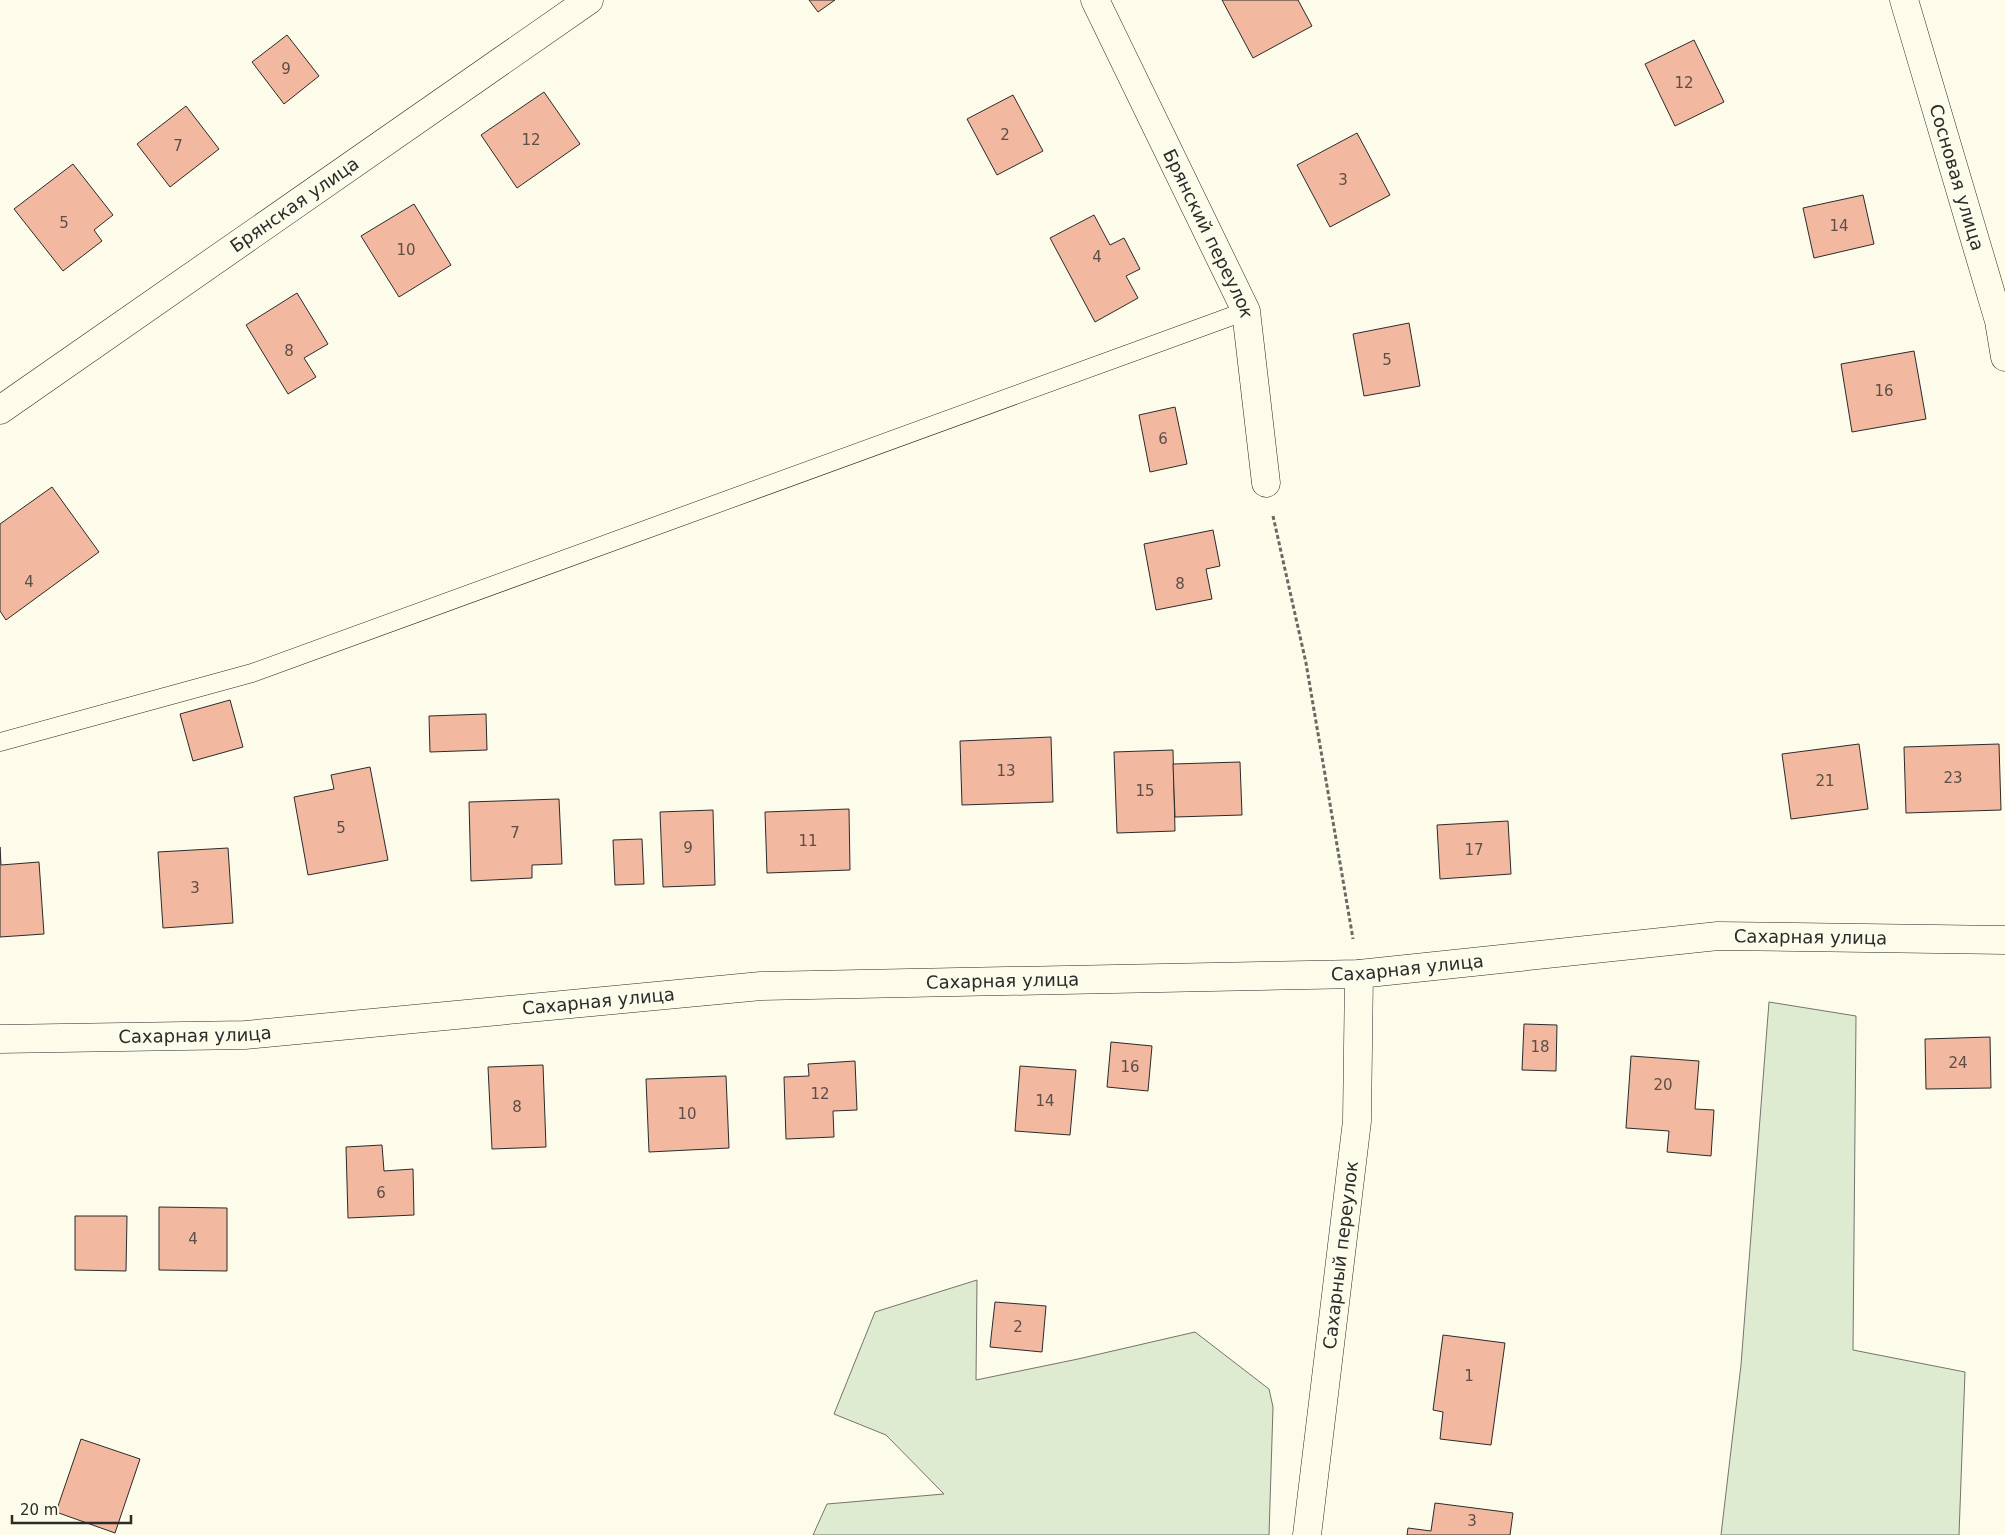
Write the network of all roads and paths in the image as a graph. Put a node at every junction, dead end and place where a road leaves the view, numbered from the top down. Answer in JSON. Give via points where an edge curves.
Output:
{"nodes":[{"id":1,"x":589,"y":0,"type":"edge"},
{"id":2,"x":1095,"y":0,"type":"edge"},
{"id":3,"x":1904,"y":0,"type":"edge"},
{"id":4,"x":1246,"y":311,"type":"junction"},
{"id":5,"x":2005,"y":357,"type":"edge"},
{"id":6,"x":0,"y":410,"type":"edge"},
{"id":7,"x":1266,"y":483,"type":"joint"},
{"id":8,"x":0,"y":742,"type":"edge"},
{"id":9,"x":2005,"y":940,"type":"edge"},
{"id":10,"x":1359,"y":974,"type":"junction"},
{"id":11,"x":0,"y":1039,"type":"edge"},
{"id":12,"x":1307,"y":1535,"type":"edge"}],
"edges":[{"from":1,"to":6,"type":"street","name":"Брянская улица"},
{"from":2,"to":4,"type":"street","name":"Брянский переулок"},
{"from":3,"to":5,"type":"street","name":"Сосновая улица","via":[[1999,321]]},
{"from":4,"to":7,"type":"street","name":"Брянский переулок"},
{"from":4,"to":8,"type":"lane","via":[[252,673]]},
{"from":7,"to":10,"type":"path","via":[[1306,663]]},
{"from":9,"to":10,"type":"street","name":"Сахарная улица","via":[[1718,936]]},
{"from":10,"to":11,"type":"street","name":"Сахарная улица","via":[[761,986],[245,1035]]},
{"from":10,"to":12,"type":"street","name":"Сахарный переулок","via":[[1357,1121]]}]}
